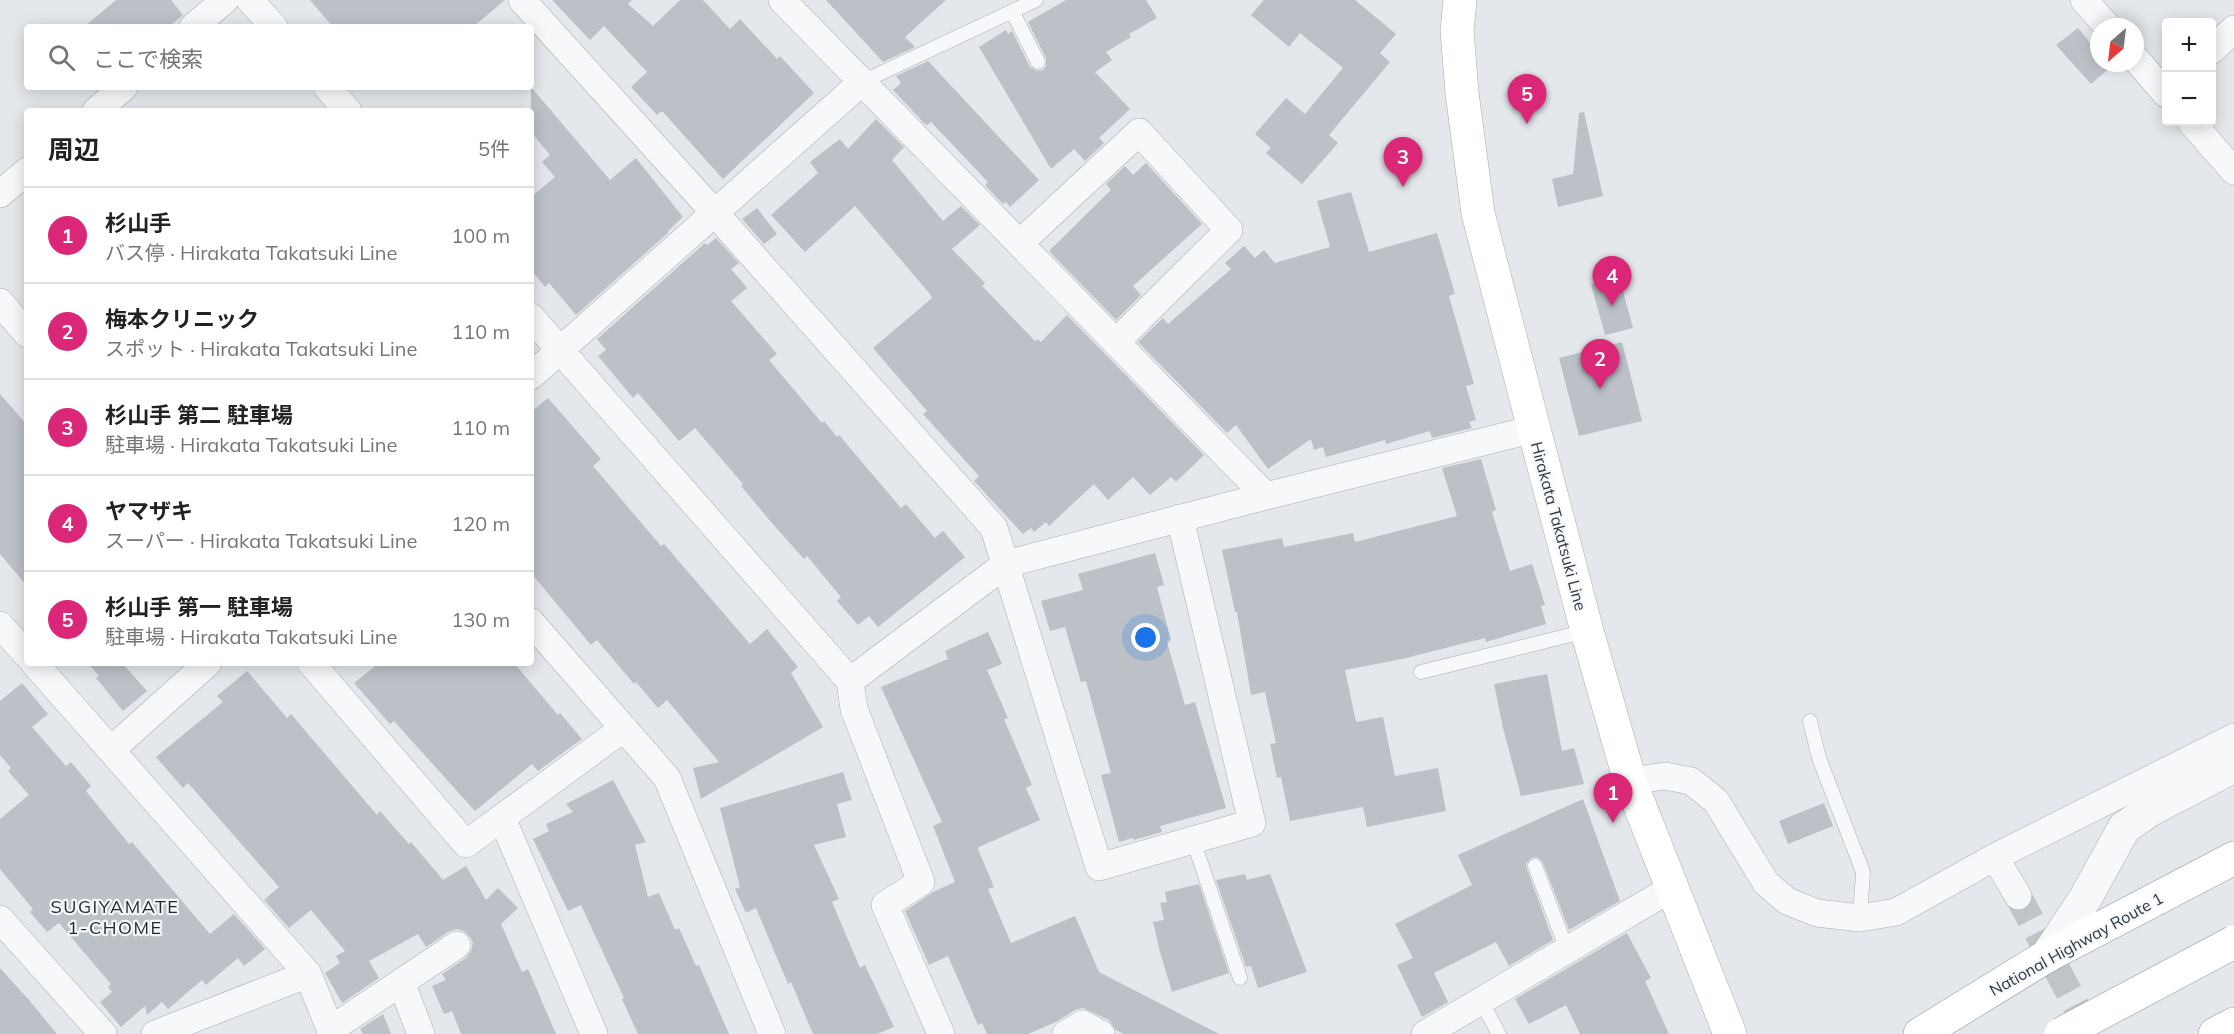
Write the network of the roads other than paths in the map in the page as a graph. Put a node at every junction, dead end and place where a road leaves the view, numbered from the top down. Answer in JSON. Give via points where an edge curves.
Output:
{"nodes":[{"id":1,"x":225,"y":0,"type":"edge"},
{"id":2,"x":250,"y":0,"type":"edge"},
{"id":3,"x":522,"y":0,"type":"edge"},
{"id":4,"x":782,"y":0,"type":"edge"},
{"id":5,"x":1036,"y":0,"type":"edge"},
{"id":6,"x":1460,"y":0,"type":"edge"},
{"id":7,"x":2084,"y":0,"type":"edge"},
{"id":8,"x":1012,"y":11,"type":"junction"},
{"id":9,"x":2100,"y":18,"type":"edge"},
{"id":10,"x":197,"y":24,"type":"edge"},
{"id":11,"x":270,"y":24,"type":"edge"},
{"id":12,"x":2234,"y":29,"type":"edge"},
{"id":13,"x":2216,"y":45,"type":"edge"},
{"id":14,"x":1038,"y":62,"type":"dead end"},
{"id":15,"x":2144,"y":68,"type":"edge"},
{"id":16,"x":862,"y":82,"type":"junction"},
{"id":17,"x":2162,"y":88,"type":"edge"},
{"id":18,"x":120,"y":90,"type":"edge"},
{"id":19,"x":330,"y":90,"type":"edge"},
{"id":20,"x":100,"y":108,"type":"edge"},
{"id":21,"x":345,"y":108,"type":"edge"},
{"id":22,"x":2195,"y":126,"type":"edge"},
{"id":23,"x":2234,"y":171,"type":"edge"},
{"id":24,"x":24,"y":174,"type":"edge"},
{"id":25,"x":0,"y":194,"type":"edge"},
{"id":26,"x":714,"y":212,"type":"junction"},
{"id":27,"x":1020,"y":243,"type":"junction"},
{"id":28,"x":0,"y":302,"type":"edge"},
{"id":29,"x":534,"y":320,"type":"edge"},
{"id":30,"x":24,"y":330,"type":"edge"},
{"id":31,"x":1116,"y":342,"type":"junction"},
{"id":32,"x":560,"y":350,"type":"junction"},
{"id":33,"x":534,"y":373,"type":"edge"},
{"id":34,"x":1534,"y":429,"type":"junction"},
{"id":35,"x":1266,"y":496,"type":"junction"},
{"id":36,"x":1180,"y":518,"type":"junction"},
{"id":37,"x":1006,"y":564,"type":"junction"},
{"id":38,"x":0,"y":625,"type":"edge"},
{"id":39,"x":534,"y":625,"type":"edge"},
{"id":40,"x":1587,"y":631,"type":"junction"},
{"id":41,"x":24,"y":652,"type":"edge"},
{"id":42,"x":37,"y":666,"type":"edge"},
{"id":43,"x":205,"y":666,"type":"edge"},
{"id":44,"x":314,"y":666,"type":"edge"},
{"id":45,"x":1420,"y":672,"type":"dead end"},
{"id":46,"x":850,"y":681,"type":"junction"},
{"id":47,"x":1810,"y":721,"type":"dead end"},
{"id":48,"x":624,"y":728,"type":"junction"},
{"id":49,"x":2234,"y":738,"type":"edge"},
{"id":50,"x":111,"y":750,"type":"junction"},
{"id":51,"x":2234,"y":766,"type":"edge"},
{"id":52,"x":1630,"y":781,"type":"junction"},
{"id":53,"x":502,"y":818,"type":"junction"},
{"id":54,"x":1193,"y":840,"type":"junction"},
{"id":55,"x":1995,"y":857,"type":"junction"},
{"id":56,"x":2234,"y":858,"type":"edge"},
{"id":57,"x":1535,"y":866,"type":"dead end"},
{"id":58,"x":1672,"y":888,"type":"junction"},
{"id":59,"x":2018,"y":896,"type":"tunnel mouth"},
{"id":60,"x":1860,"y":918,"type":"junction"},
{"id":61,"x":0,"y":919,"type":"edge"},
{"id":62,"x":2234,"y":942,"type":"edge"},
{"id":63,"x":458,"y":945,"type":"dead end"},
{"id":64,"x":1567,"y":950,"type":"junction"},
{"id":65,"x":2048,"y":956,"type":"junction"},
{"id":66,"x":308,"y":974,"type":"junction"},
{"id":67,"x":1240,"y":978,"type":"dead end"},
{"id":68,"x":401,"y":982,"type":"junction"},
{"id":69,"x":1481,"y":1001,"type":"junction"},
{"id":70,"x":2234,"y":1024,"type":"edge"},
{"id":71,"x":331,"y":1032,"type":"edge"},
{"id":72,"x":103,"y":1034,"type":"edge"},
{"id":73,"x":155,"y":1034,"type":"edge"},
{"id":74,"x":421,"y":1034,"type":"edge"},
{"id":75,"x":594,"y":1034,"type":"edge"},
{"id":76,"x":772,"y":1034,"type":"edge"},
{"id":77,"x":941,"y":1034,"type":"edge"},
{"id":78,"x":1066,"y":1034,"type":"edge"},
{"id":79,"x":1101,"y":1034,"type":"edge"},
{"id":80,"x":1425,"y":1034,"type":"edge"},
{"id":81,"x":1499,"y":1034,"type":"edge"},
{"id":82,"x":1730,"y":1034,"type":"edge"},
{"id":83,"x":1920,"y":1034,"type":"edge"},
{"id":84,"x":2061,"y":1034,"type":"edge"},
{"id":85,"x":2215,"y":1034,"type":"edge"}],
"edges":[{"from":1,"to":10,"type":"street"},
{"from":2,"to":11,"type":"street"},
{"from":3,"to":26,"type":"street"},
{"from":4,"to":16,"type":"street"},
{"from":5,"to":8,"type":"lane"},
{"from":6,"to":34,"type":"main road","name":"Hirakata Takatsuki Line","via":[[1457,31],[1461,83],[1478,213]]},
{"from":7,"to":9,"type":"street"},
{"from":8,"to":14,"type":"lane"},
{"from":8,"to":16,"type":"lane"},
{"from":12,"to":13,"type":"street"},
{"from":15,"to":17,"type":"street"},
{"from":16,"to":26,"type":"street"},
{"from":16,"to":27,"type":"street"},
{"from":18,"to":20,"type":"street"},
{"from":19,"to":21,"type":"street"},
{"from":22,"to":23,"type":"street"},
{"from":24,"to":25,"type":"street"},
{"from":26,"to":32,"type":"street"},
{"from":26,"to":37,"type":"street","via":[[994,528]]},
{"from":27,"to":31,"type":"street"},
{"from":27,"to":31,"type":"street","via":[[1139,132],[1229,230]]},
{"from":28,"to":30,"type":"street"},
{"from":29,"to":32,"type":"street"},
{"from":31,"to":35,"type":"street"},
{"from":32,"to":33,"type":"street"},
{"from":32,"to":46,"type":"street"},
{"from":34,"to":35,"type":"street"},
{"from":34,"to":40,"type":"main road","name":"Hirakata Takatsuki Line"},
{"from":35,"to":36,"type":"street"},
{"from":36,"to":37,"type":"street"},
{"from":36,"to":54,"type":"street","via":[[1252,823]]},
{"from":37,"to":46,"type":"street"},
{"from":37,"to":54,"type":"street","via":[[1099,867]]},
{"from":38,"to":41,"type":"street"},
{"from":39,"to":48,"type":"street"},
{"from":40,"to":45,"type":"lane"},
{"from":40,"to":52,"type":"main road","name":"Hirakata Takatsuki Line"},
{"from":42,"to":50,"type":"street"},
{"from":43,"to":50,"type":"street"},
{"from":44,"to":53,"type":"street","via":[[466,844]]},
{"from":46,"to":77,"type":"street","via":[[854,709],[921,882],[885,905]]},
{"from":47,"to":60,"type":"lane","via":[[1819,758],[1863,872]]},
{"from":48,"to":53,"type":"street"},
{"from":48,"to":76,"type":"street","via":[[667,778]]},
{"from":49,"to":55,"type":"street"},
{"from":50,"to":66,"type":"street"},
{"from":51,"to":65,"type":"street","via":[[2124,828]]},
{"from":52,"to":58,"type":"main road","name":"Hirakata Takatsuki Line"},
{"from":52,"to":60,"type":"street","via":[[1665,776],[1691,780],[1716,801],[1766,883],[1787,901],[1817,913]]},
{"from":53,"to":75,"type":"street"},
{"from":54,"to":67,"type":"lane"},
{"from":55,"to":59,"type":"street"},
{"from":55,"to":60,"type":"street","via":[[1896,912]]},
{"from":56,"to":65,"type":"main road","name":"National Highway Route 1"},
{"from":57,"to":64,"type":"lane"},
{"from":58,"to":64,"type":"street"},
{"from":58,"to":82,"type":"main road","name":"Hirakata Takatsuki Line"},
{"from":61,"to":72,"type":"street"},
{"from":62,"to":84,"type":"main road","bridge":true},
{"from":63,"to":68,"type":"street"},
{"from":64,"to":69,"type":"street"},
{"from":65,"to":83,"type":"main road","name":"National Highway Route 1"},
{"from":66,"to":71,"type":"street"},
{"from":66,"to":73,"type":"street"},
{"from":68,"to":71,"type":"street"},
{"from":68,"to":74,"type":"street"},
{"from":69,"to":80,"type":"street"},
{"from":69,"to":81,"type":"lane"},
{"from":70,"to":85,"type":"main road"},
{"from":78,"to":79,"type":"street","via":[[1083,1024]]}]}
